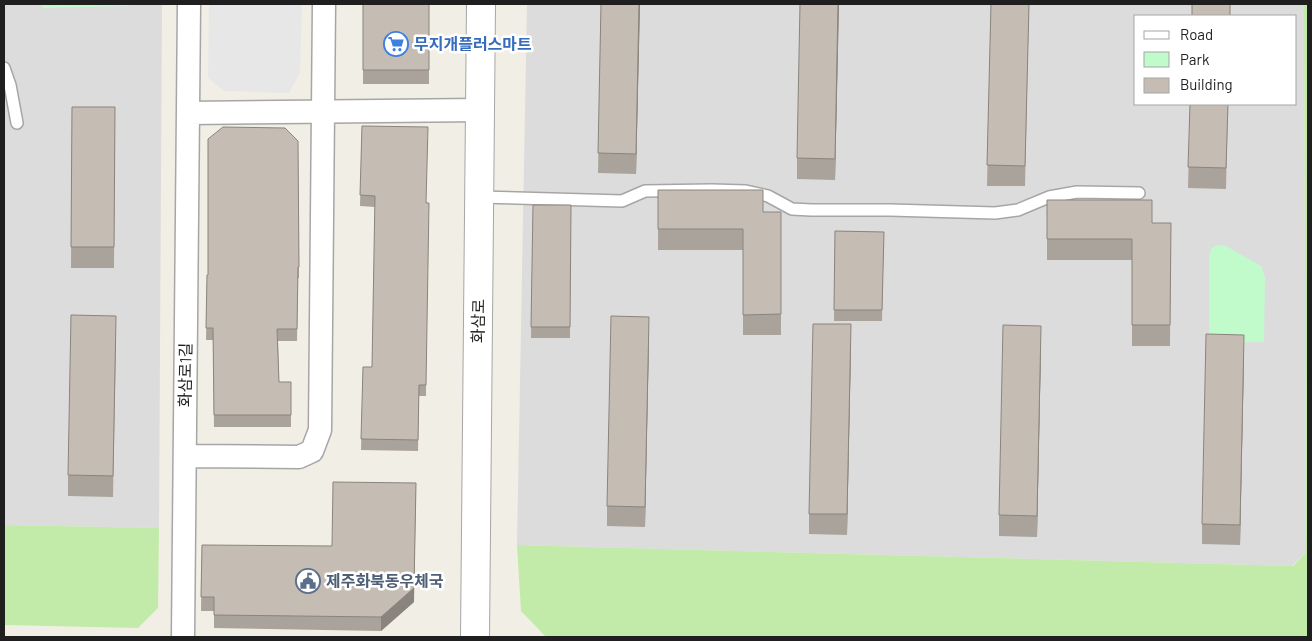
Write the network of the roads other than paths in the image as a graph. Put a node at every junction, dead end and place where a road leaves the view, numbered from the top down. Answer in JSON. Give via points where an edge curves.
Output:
{"nodes":[{"id":1,"x":188,"y":4,"type":"edge"},
{"id":2,"x":324,"y":4,"type":"edge"},
{"id":3,"x":480,"y":4,"type":"edge"},
{"id":4,"x":4,"y":68,"type":"edge"},
{"id":5,"x":480,"y":110,"type":"junction"},
{"id":6,"x":323,"y":112,"type":"junction"},
{"id":7,"x":188,"y":113,"type":"junction"},
{"id":8,"x":17,"y":123,"type":"dead end"},
{"id":9,"x":1139,"y":193,"type":"dead end"},
{"id":10,"x":479,"y":197,"type":"junction"},
{"id":11,"x":185,"y":456,"type":"junction"},
{"id":12,"x":183,"y":637,"type":"edge"},
{"id":13,"x":475,"y":637,"type":"edge"}],
"edges":[{"from":1,"to":7,"type":"street","name":"화삼로1길"},
{"from":2,"to":6,"type":"street"},
{"from":3,"to":5,"type":"street","name":"화삼로"},
{"from":4,"to":8,"type":"lane"},
{"from":5,"to":6,"type":"street"},
{"from":5,"to":10,"type":"street","name":"화삼로"},
{"from":6,"to":7,"type":"street"},
{"from":6,"to":11,"type":"street","via":[[318,437],[312,451],[299,457]]},
{"from":7,"to":11,"type":"street","name":"화삼로1길"},
{"from":9,"to":10,"type":"lane","via":[[1077,192],[1049,197],[1018,210],[995,213],[811,210],[792,208],[768,196],[746,191],[645,191],[622,201]]},
{"from":10,"to":13,"type":"street","name":"화삼로"},
{"from":11,"to":12,"type":"street","name":"화삼로1길"}]}
